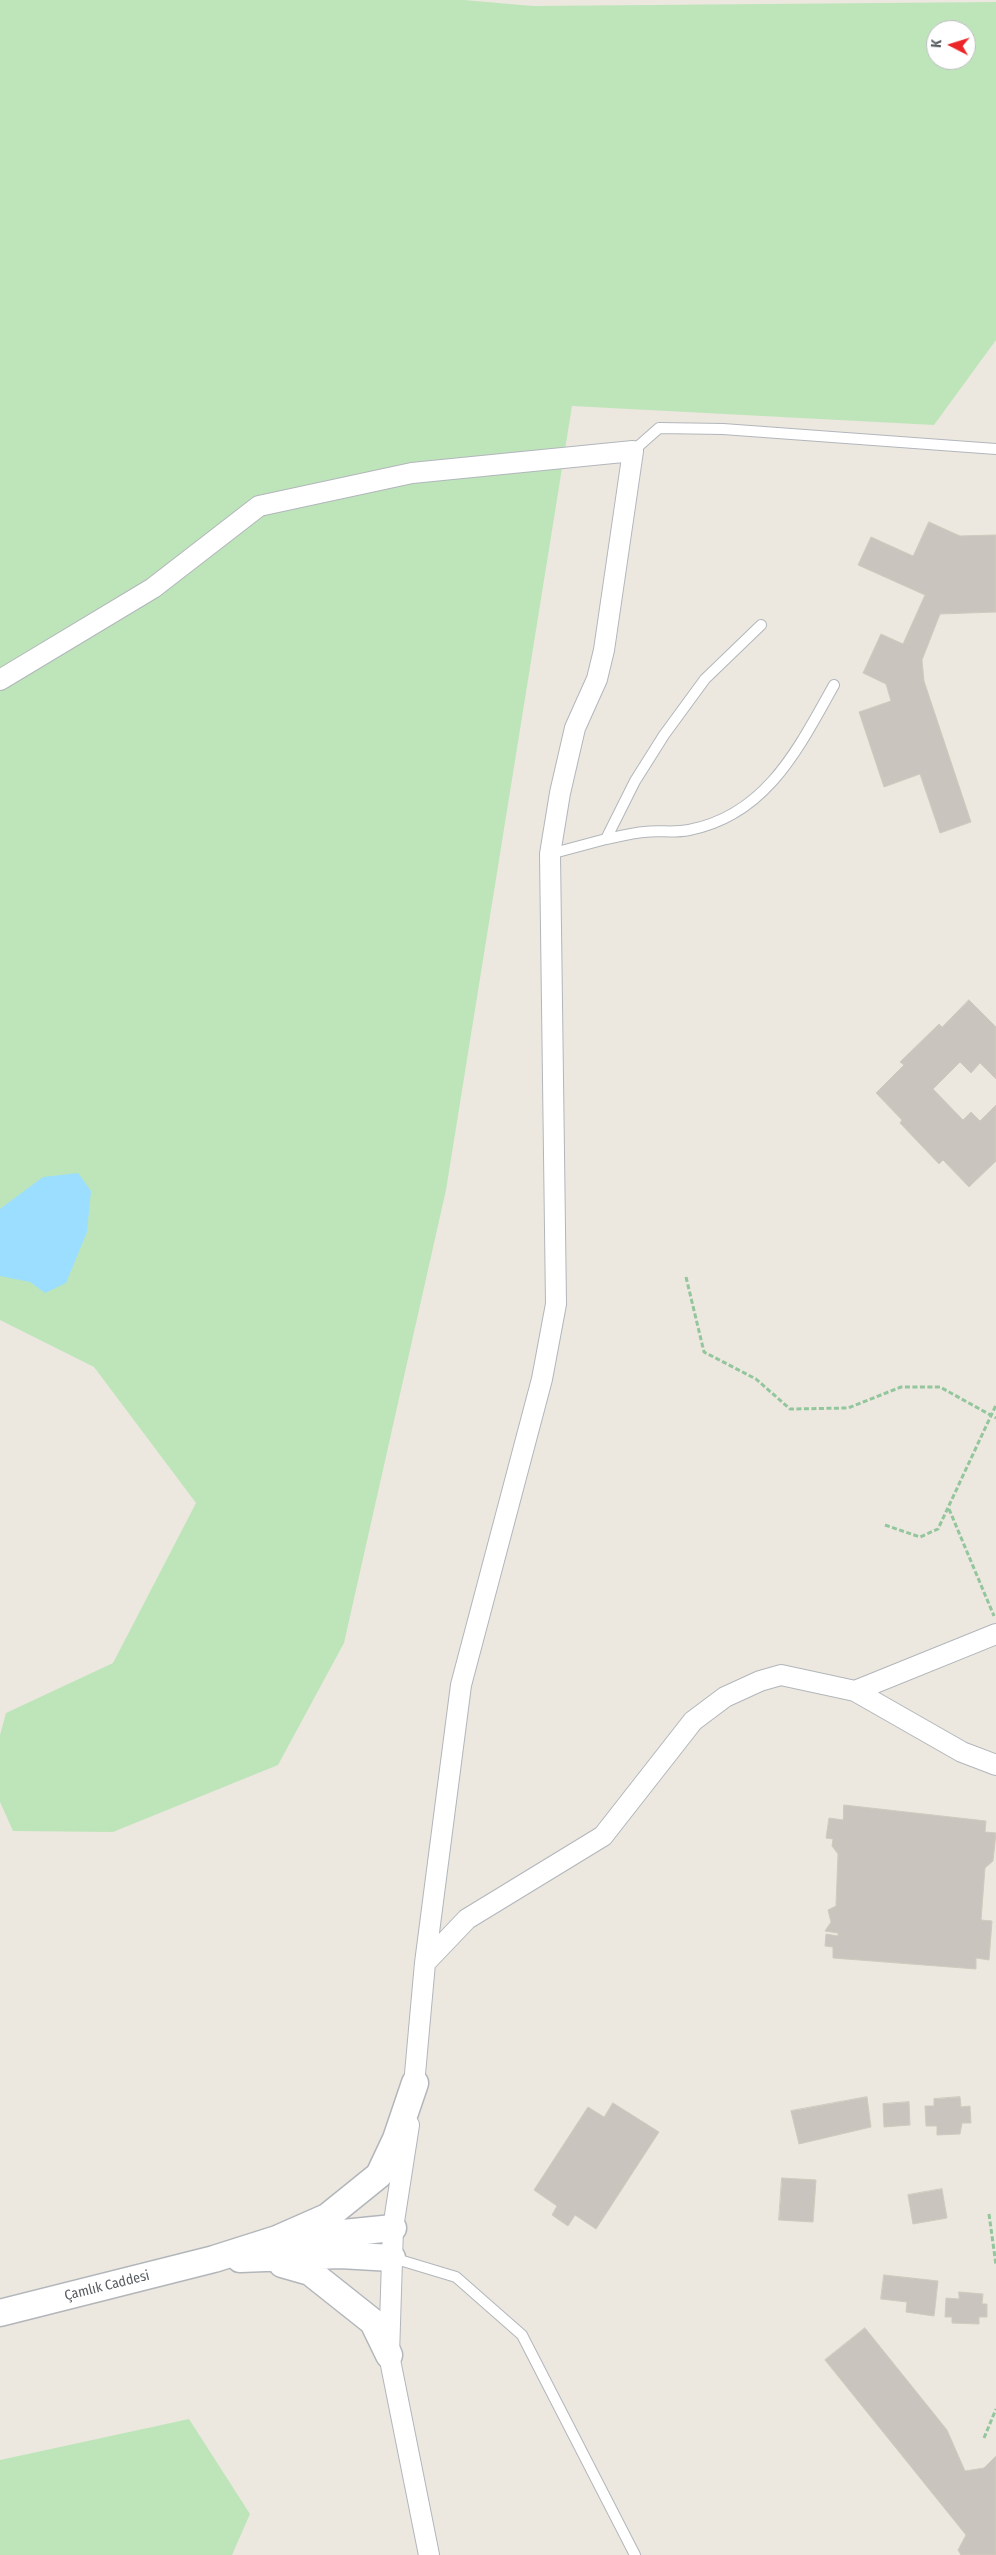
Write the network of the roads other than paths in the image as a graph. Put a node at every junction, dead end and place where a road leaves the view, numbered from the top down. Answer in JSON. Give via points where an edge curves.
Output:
{"nodes":[{"id":1,"x":996,"y":449,"type":"edge"},
{"id":2,"x":633,"y":451,"type":"junction"},
{"id":3,"x":760,"y":625,"type":"dead end"},
{"id":4,"x":0,"y":680,"type":"edge"},
{"id":5,"x":834,"y":685,"type":"dead end"},
{"id":6,"x":606,"y":840,"type":"junction"},
{"id":7,"x":550,"y":854,"type":"junction"},
{"id":8,"x":996,"y":1634,"type":"edge"},
{"id":9,"x":855,"y":1691,"type":"junction"},
{"id":10,"x":996,"y":1765,"type":"edge"},
{"id":11,"x":425,"y":1963,"type":"junction"},
{"id":12,"x":415,"y":2083,"type":"junction"},
{"id":13,"x":393,"y":2228,"type":"junction"},
{"id":14,"x":271,"y":2249,"type":"junction"},
{"id":15,"x":392,"y":2258,"type":"junction"},
{"id":16,"x":0,"y":2313,"type":"edge"},
{"id":17,"x":389,"y":2355,"type":"junction"},
{"id":18,"x":429,"y":2555,"type":"edge"},
{"id":19,"x":635,"y":2555,"type":"edge"}],
"edges":[{"from":1,"to":2,"type":"lane","via":[[724,429],[659,428]]},
{"from":2,"to":4,"type":"street","via":[[412,473],[259,506],[153,588]]},
{"from":2,"to":7,"type":"street","via":[[604,650],[597,679],[575,728]]},
{"from":3,"to":6,"type":"lane","via":[[705,678],[664,735],[635,781]]},
{"from":5,"to":6,"type":"lane","via":[[792,759],[757,799],[722,821],[688,830],[643,832]]},
{"from":6,"to":7,"type":"lane"},
{"from":7,"to":11,"type":"street","via":[[556,1304],[542,1379],[462,1685]]},
{"from":8,"to":9,"type":"street"},
{"from":9,"to":10,"type":"street","via":[[962,1752]]},
{"from":9,"to":11,"type":"street","via":[[781,1675],[725,1697],[693,1721],[602,1836],[468,1919]]},
{"from":11,"to":12,"type":"street"},
{"from":12,"to":13,"type":"street"},
{"from":12,"to":14,"type":"street","via":[[396,2139],[379,2175],[327,2217]]},
{"from":13,"to":14,"type":"street"},
{"from":13,"to":15,"type":"street"},
{"from":14,"to":15,"type":"street"},
{"from":14,"to":16,"type":"street","name":"Çamlık Caddesi","via":[[214,2259]]},
{"from":14,"to":17,"type":"street","via":[[331,2286],[373,2322]]},
{"from":15,"to":17,"type":"street"},
{"from":15,"to":19,"type":"lane","via":[[456,2277],[522,2336]]},
{"from":17,"to":18,"type":"street"}]}
